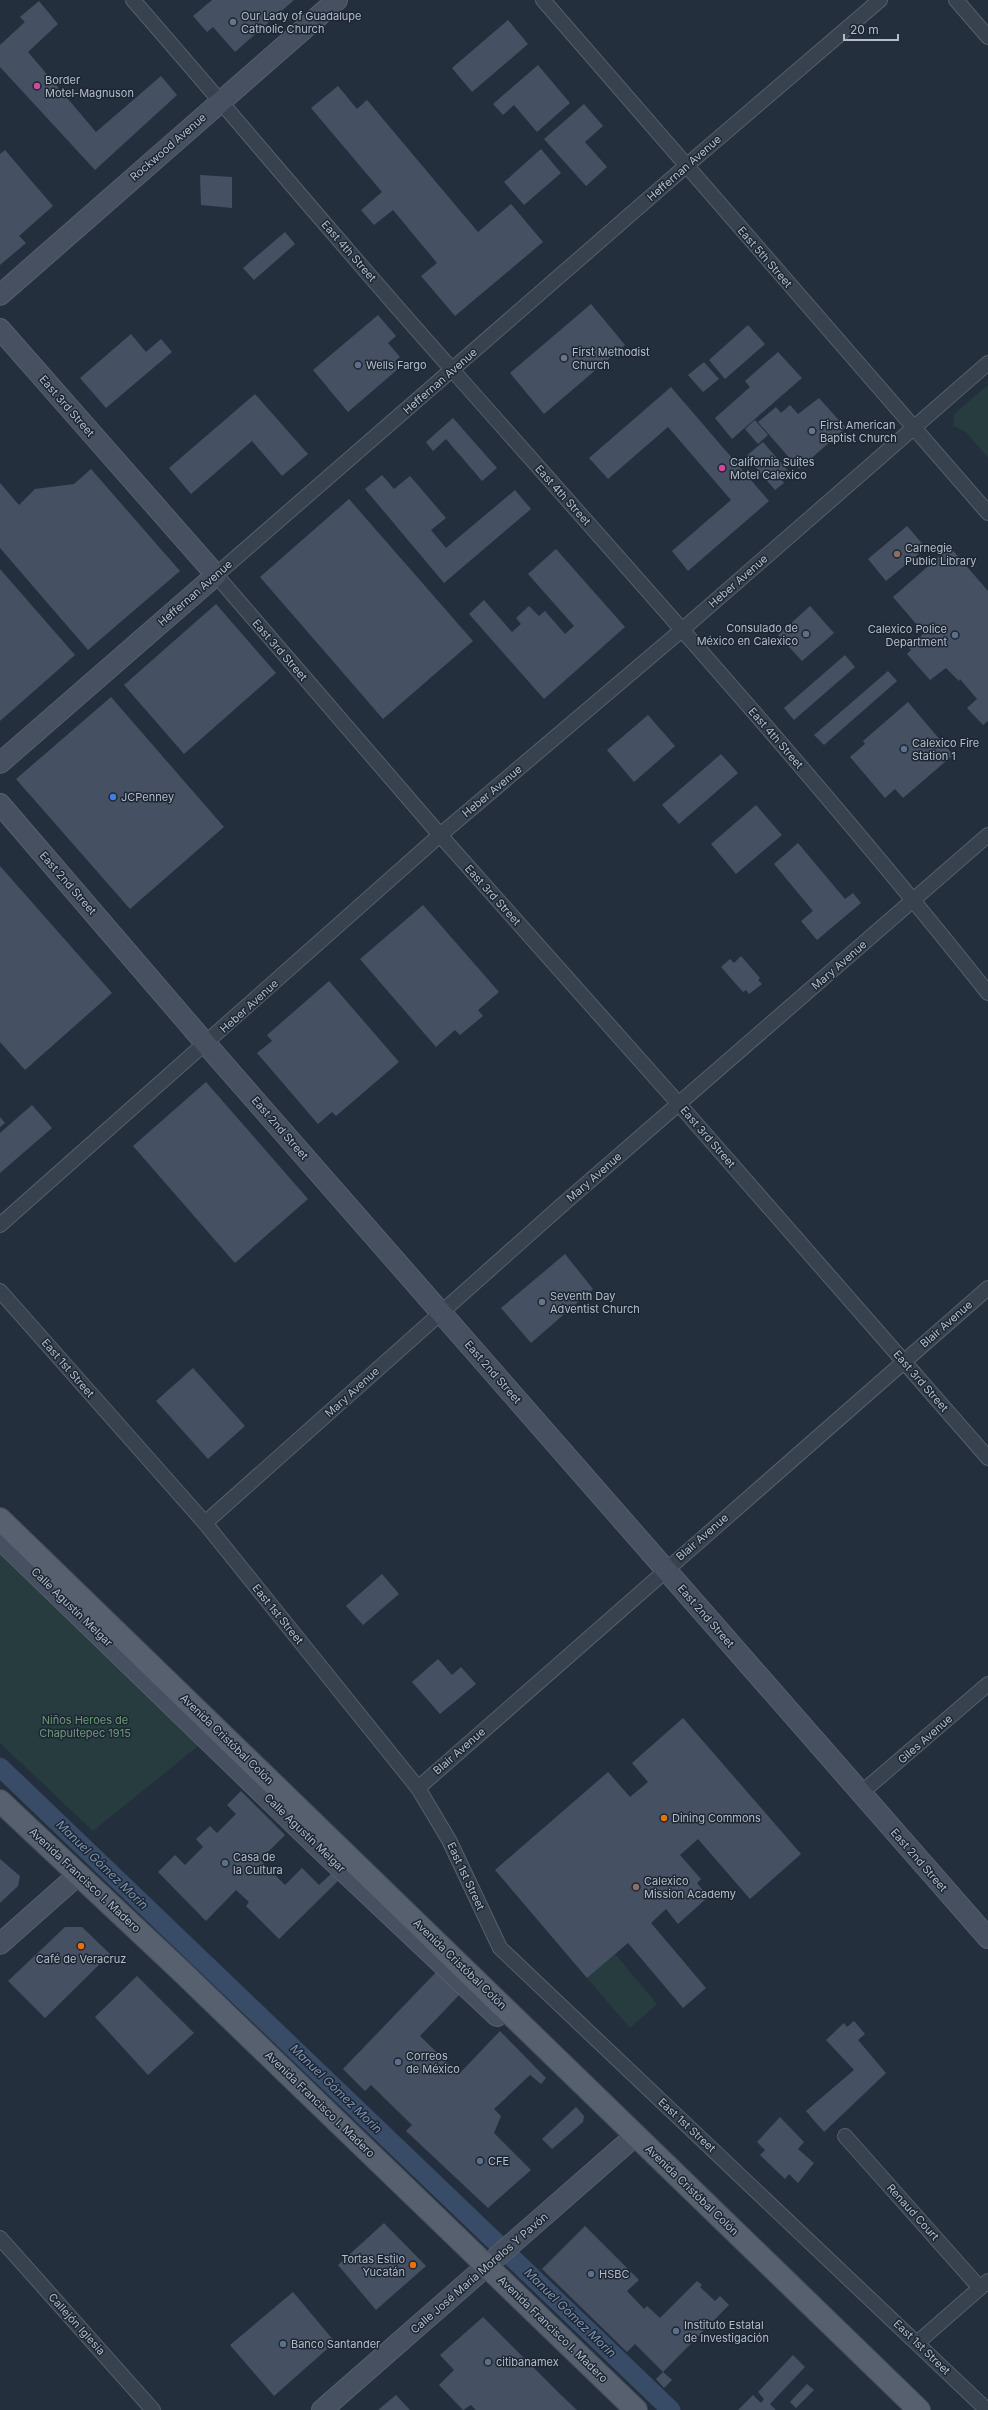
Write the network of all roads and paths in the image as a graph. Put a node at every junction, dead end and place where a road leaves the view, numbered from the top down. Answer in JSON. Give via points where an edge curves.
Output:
{"nodes":[{"id":1,"x":133,"y":0,"type":"edge"},
{"id":2,"x":337,"y":0,"type":"edge"},
{"id":3,"x":543,"y":0,"type":"edge"},
{"id":4,"x":880,"y":0,"type":"edge"},
{"id":5,"x":956,"y":0,"type":"edge"},
{"id":6,"x":988,"y":37,"type":"edge"},
{"id":7,"x":220,"y":101,"type":"junction"},
{"id":8,"x":686,"y":166,"type":"junction"},
{"id":9,"x":0,"y":295,"type":"edge"},
{"id":10,"x":0,"y":329,"type":"edge"},
{"id":11,"x":988,"y":363,"type":"edge"},
{"id":12,"x":452,"y":371,"type":"junction"},
{"id":13,"x":914,"y":427,"type":"junction"},
{"id":14,"x":988,"y":513,"type":"edge"},
{"id":15,"x":216,"y":575,"type":"junction"},
{"id":16,"x":683,"y":629,"type":"junction"},
{"id":17,"x":0,"y":763,"type":"edge"},
{"id":18,"x":0,"y":804,"type":"edge"},
{"id":19,"x":440,"y":835,"type":"junction"},
{"id":20,"x":988,"y":835,"type":"edge"},
{"id":21,"x":914,"y":900,"type":"junction"},
{"id":22,"x":988,"y":993,"type":"edge"},
{"id":23,"x":206,"y":1044,"type":"junction"},
{"id":24,"x":678,"y":1103,"type":"junction"},
{"id":25,"x":0,"y":1225,"type":"edge"},
{"id":26,"x":988,"y":1288,"type":"edge"},
{"id":27,"x":0,"y":1291,"type":"edge"},
{"id":28,"x":441,"y":1313,"type":"junction"},
{"id":29,"x":904,"y":1361,"type":"junction"},
{"id":30,"x":988,"y":1458,"type":"edge"},
{"id":31,"x":0,"y":1519,"type":"edge"},
{"id":32,"x":205,"y":1524,"type":"junction"},
{"id":33,"x":0,"y":1539,"type":"edge"},
{"id":34,"x":666,"y":1569,"type":"junction"},
{"id":35,"x":988,"y":1684,"type":"edge"},
{"id":36,"x":418,"y":1788,"type":"junction"},
{"id":37,"x":861,"y":1793,"type":"junction"},
{"id":38,"x":0,"y":1801,"type":"edge"},
{"id":39,"x":79,"y":1874,"type":"junction"},
{"id":40,"x":988,"y":1938,"type":"edge"},
{"id":41,"x":0,"y":1944,"type":"edge"},
{"id":42,"x":548,"y":2050,"type":"junction"},
{"id":43,"x":636,"y":2135,"type":"junction"},
{"id":44,"x":845,"y":2136,"type":"dead end"},
{"id":45,"x":0,"y":2238,"type":"edge"},
{"id":46,"x":489,"y":2265,"type":"junction"},
{"id":47,"x":984,"y":2285,"type":"edge"},
{"id":48,"x":917,"y":2343,"type":"junction"},
{"id":49,"x":331,"y":2407,"type":"edge"},
{"id":50,"x":153,"y":2410,"type":"edge"},
{"id":51,"x":636,"y":2410,"type":"edge"},
{"id":52,"x":919,"y":2410,"type":"edge"},
{"id":53,"x":987,"y":2410,"type":"edge"}],
"edges":[{"from":1,"to":7,"type":"street","name":"East 4th Street"},
{"from":2,"to":7,"type":"street","name":"Rockwood Avenue"},
{"from":3,"to":8,"type":"street","name":"East 5th Street"},
{"from":4,"to":8,"type":"street","name":"Heffernan Avenue"},
{"from":5,"to":6,"type":"street"},
{"from":7,"to":9,"type":"street","name":"Rockwood Avenue"},
{"from":7,"to":12,"type":"street","name":"East 4th Street"},
{"from":8,"to":12,"type":"street","name":"Heffernan Avenue"},
{"from":8,"to":13,"type":"street","name":"East 5th Street"},
{"from":10,"to":15,"type":"street","name":"East 3rd Street"},
{"from":11,"to":13,"type":"street","name":"Heber Avenue"},
{"from":12,"to":15,"type":"street","name":"Heffernan Avenue"},
{"from":12,"to":16,"type":"street","name":"East 4th Street"},
{"from":13,"to":14,"type":"street","name":"East 5th Street"},
{"from":13,"to":16,"type":"street","name":"Heber Avenue"},
{"from":15,"to":17,"type":"street","name":"Heffernan Avenue"},
{"from":15,"to":19,"type":"street","name":"East 3rd Street"},
{"from":16,"to":19,"type":"street","name":"Heber Avenue"},
{"from":16,"to":21,"type":"street","name":"East 4th Street"},
{"from":18,"to":23,"type":"street","name":"East 2nd Street"},
{"from":19,"to":23,"type":"street","name":"Heber Avenue"},
{"from":19,"to":24,"type":"street","name":"East 3rd Street"},
{"from":20,"to":21,"type":"street","name":"Mary Avenue"},
{"from":21,"to":22,"type":"street","name":"East 4th Street"},
{"from":21,"to":24,"type":"street","name":"Mary Avenue"},
{"from":23,"to":25,"type":"street","name":"Heber Avenue"},
{"from":23,"to":28,"type":"street","name":"East 2nd Street"},
{"from":24,"to":28,"type":"street","name":"Mary Avenue"},
{"from":24,"to":29,"type":"street","name":"East 3rd Street"},
{"from":26,"to":29,"type":"street","name":"Blair Avenue"},
{"from":27,"to":32,"type":"street","name":"East 1st Street"},
{"from":28,"to":32,"type":"street","name":"Mary Avenue"},
{"from":28,"to":34,"type":"street","name":"East 2nd Street"},
{"from":29,"to":30,"type":"street","name":"East 3rd Street"},
{"from":29,"to":34,"type":"street","name":"Blair Avenue"},
{"from":31,"to":42,"type":"main road","name":"Avenida Cristóbal Colón"},
{"from":32,"to":36,"type":"street","name":"East 1st Street"},
{"from":33,"to":42,"type":"street","name":"Calle Agustín Melgar","via":[[318,1847],[507,2025]]},
{"from":34,"to":36,"type":"street","name":"Blair Avenue"},
{"from":34,"to":37,"type":"street","name":"East 2nd Street"},
{"from":35,"to":37,"type":"street","name":"Giles Avenue"},
{"from":36,"to":48,"type":"street","name":"East 1st Street","via":[[449,1840],[500,1948]]},
{"from":37,"to":40,"type":"street","name":"East 2nd Street"},
{"from":38,"to":39,"type":"main road","name":"Avenida Francisco I. Madero"},
{"from":39,"to":41,"type":"street"},
{"from":39,"to":46,"type":"main road","name":"Avenida Francisco I. Madero"},
{"from":42,"to":43,"type":"main road","name":"Avenida Cristóbal Colón"},
{"from":43,"to":46,"type":"street","name":"Calle José María Morelos Y Pavón"},
{"from":43,"to":52,"type":"main road","name":"Avenida Cristóbal Colón"},
{"from":44,"to":47,"type":"street","name":"Renaud Court"},
{"from":45,"to":50,"type":"street","name":"Callejón Iglesia"},
{"from":46,"to":49,"type":"street","name":"Calle José María Morelos Y Pavón"},
{"from":46,"to":51,"type":"main road","name":"Avenida Francisco I. Madero"},
{"from":47,"to":48,"type":"street"},
{"from":48,"to":53,"type":"street","name":"East 1st Street"}]}
